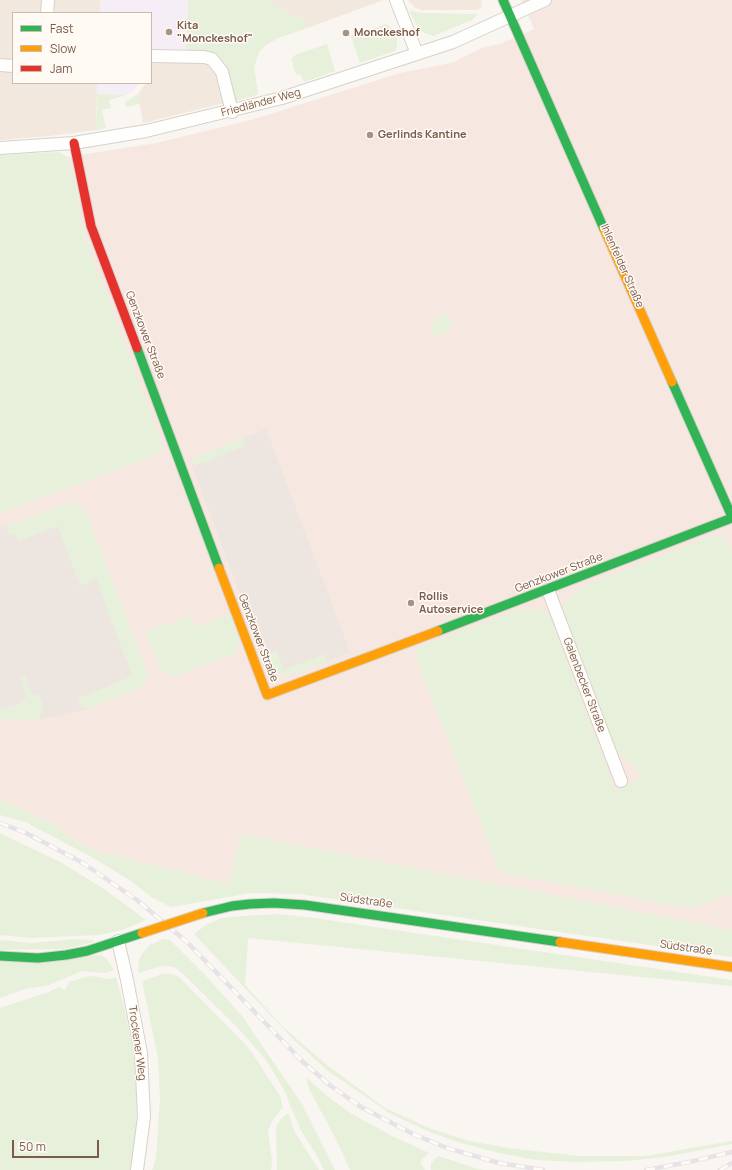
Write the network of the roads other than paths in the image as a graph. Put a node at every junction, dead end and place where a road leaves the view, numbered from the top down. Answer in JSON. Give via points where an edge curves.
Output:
{"nodes":[{"id":1,"x":48,"y":0,"type":"edge"},
{"id":2,"x":396,"y":0,"type":"edge"},
{"id":3,"x":504,"y":0,"type":"edge"},
{"id":4,"x":545,"y":0,"type":"edge"},
{"id":5,"x":47,"y":12,"type":"edge"},
{"id":6,"x":511,"y":16,"type":"junction"},
{"id":7,"x":417,"y":54,"type":"junction"},
{"id":8,"x":152,"y":56,"type":"edge"},
{"id":9,"x":0,"y":65,"type":"edge"},
{"id":10,"x":12,"y":66,"type":"edge"},
{"id":11,"x":232,"y":112,"type":"junction"},
{"id":12,"x":74,"y":143,"type":"junction"},
{"id":13,"x":0,"y":148,"type":"edge"},
{"id":14,"x":732,"y":517,"type":"edge"},
{"id":15,"x":548,"y":590,"type":"junction"},
{"id":16,"x":621,"y":781,"type":"dead end"},
{"id":17,"x":118,"y":941,"type":"junction"},
{"id":18,"x":0,"y":956,"type":"edge"},
{"id":19,"x":732,"y":967,"type":"edge"},
{"id":20,"x":138,"y":1170,"type":"edge"}],
"edges":[{"from":1,"to":5,"type":"street"},
{"from":2,"to":7,"type":"street"},
{"from":3,"to":6,"type":"street","name":"Ihlenfelder Straße"},
{"from":4,"to":6,"type":"street"},
{"from":6,"to":7,"type":"street","name":"Friedländer Weg","via":[[453,42]]},
{"from":6,"to":14,"type":"street","name":"Ihlenfelder Straße"},
{"from":7,"to":11,"type":"street","name":"Friedländer Weg"},
{"from":8,"to":11,"type":"street","via":[[204,56],[212,59],[222,72]]},
{"from":9,"to":10,"type":"street"},
{"from":11,"to":12,"type":"street","name":"Friedländer Weg","via":[[146,131]]},
{"from":12,"to":13,"type":"street","name":"Friedländer Weg"},
{"from":12,"to":15,"type":"street","name":"Genzkower Straße","via":[[91,226],[267,694]]},
{"from":14,"to":15,"type":"street","name":"Genzkower Straße"},
{"from":15,"to":16,"type":"street","name":"Galenbecker Straße"},
{"from":17,"to":18,"type":"street","name":"Südstraße","via":[[66,955],[38,958]]},
{"from":17,"to":19,"type":"street","name":"Südstraße","bridge":true,"via":[[203,913],[232,906],[274,903],[305,905]]},
{"from":17,"to":20,"type":"street","name":"Trockener Weg","via":[[141,1053],[144,1117]]}]}
